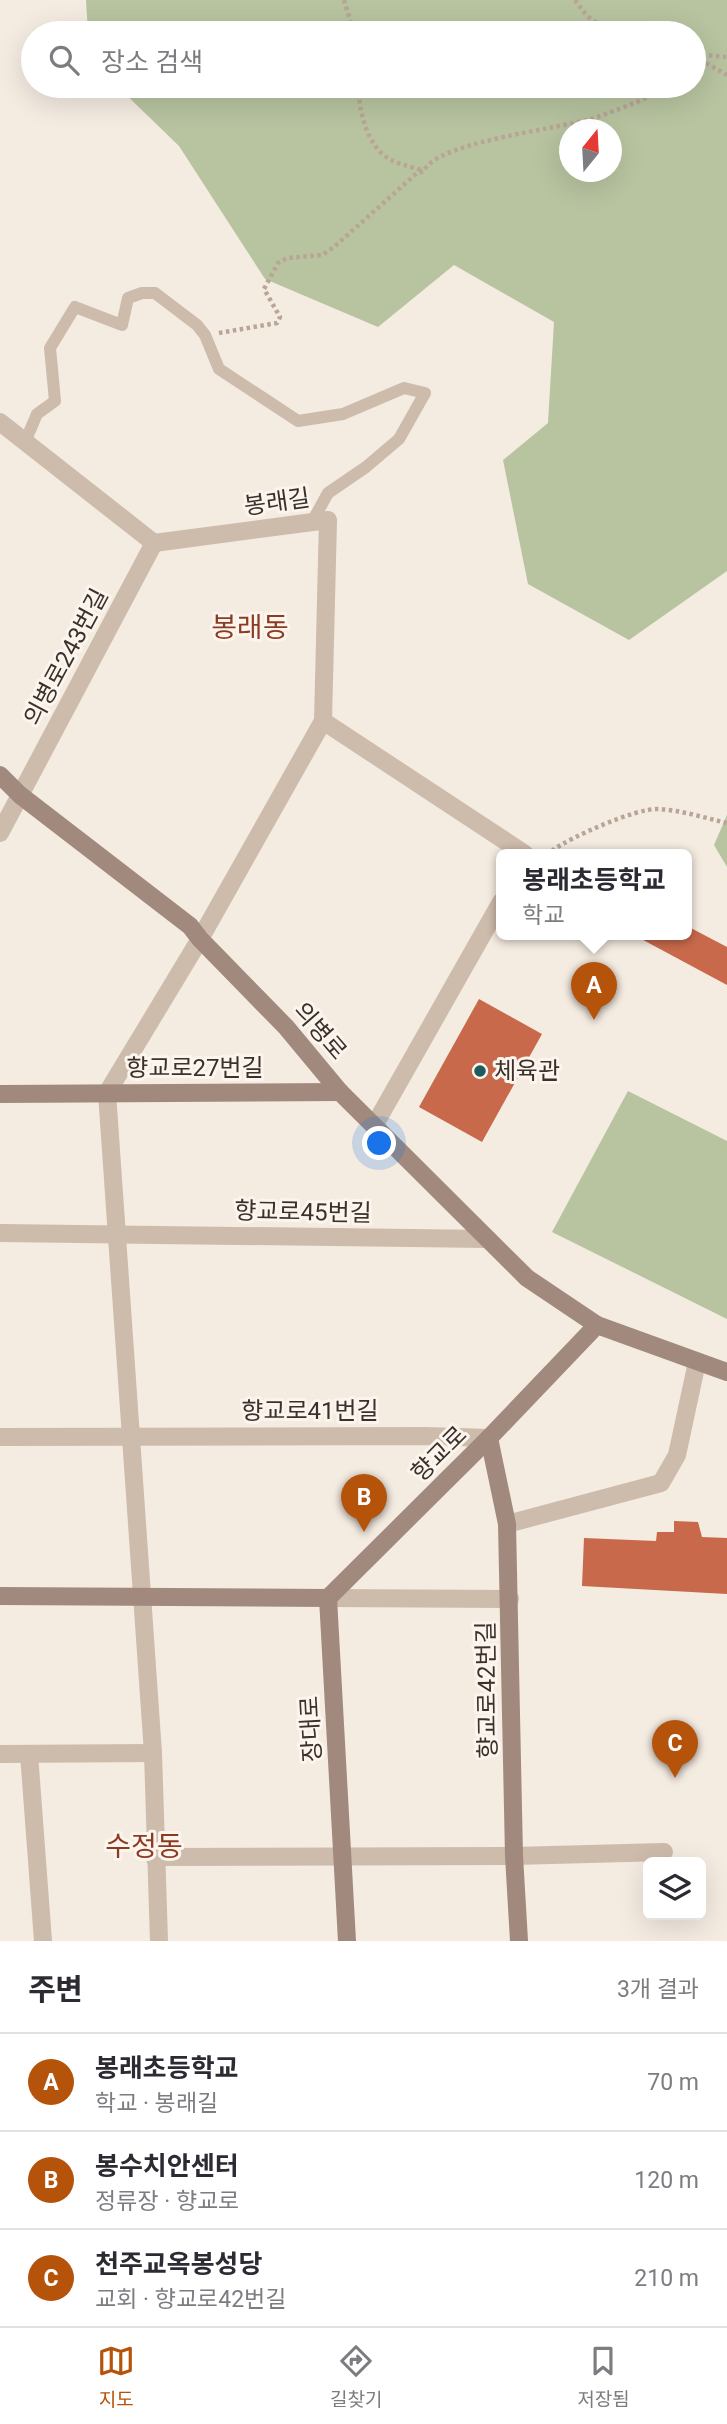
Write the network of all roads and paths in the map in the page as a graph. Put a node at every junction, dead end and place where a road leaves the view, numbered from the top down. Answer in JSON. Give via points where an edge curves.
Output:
{"nodes":[{"id":1,"x":344,"y":0,"type":"edge"},
{"id":2,"x":575,"y":0,"type":"edge"},
{"id":3,"x":350,"y":21,"type":"edge"},
{"id":4,"x":594,"y":21,"type":"edge"},
{"id":5,"x":706,"y":56,"type":"edge"},
{"id":6,"x":727,"y":57,"type":"edge"},
{"id":7,"x":706,"y":62,"type":"edge"},
{"id":8,"x":727,"y":75,"type":"edge"},
{"id":9,"x":359,"y":98,"type":"edge"},
{"id":10,"x":642,"y":98,"type":"edge"},
{"id":11,"x":424,"y":171,"type":"junction"},
{"id":12,"x":205,"y":335,"type":"junction"},
{"id":13,"x":0,"y":422,"type":"edge"},
{"id":14,"x":25,"y":442,"type":"junction"},
{"id":15,"x":312,"y":522,"type":"junction"},
{"id":16,"x":154,"y":543,"type":"junction"},
{"id":17,"x":323,"y":721,"type":"junction"},
{"id":18,"x":0,"y":775,"type":"edge"},
{"id":19,"x":20,"y":795,"type":"junction"},
{"id":20,"x":727,"y":824,"type":"edge"},
{"id":21,"x":0,"y":833,"type":"edge"},
{"id":22,"x":517,"y":849,"type":"edge"},
{"id":23,"x":555,"y":849,"type":"edge"},
{"id":24,"x":496,"y":911,"type":"edge"},
{"id":25,"x":200,"y":939,"type":"junction"},
{"id":26,"x":340,"y":1092,"type":"junction"},
{"id":27,"x":107,"y":1093,"type":"junction"},
{"id":28,"x":0,"y":1094,"type":"edge"},
{"id":29,"x":374,"y":1126,"type":"junction"},
{"id":30,"x":0,"y":1233,"type":"edge"},
{"id":31,"x":117,"y":1234,"type":"junction"},
{"id":32,"x":488,"y":1240,"type":"junction"},
{"id":33,"x":597,"y":1325,"type":"junction"},
{"id":34,"x":697,"y":1362,"type":"junction"},
{"id":35,"x":727,"y":1372,"type":"edge"},
{"id":36,"x":130,"y":1436,"type":"junction"},
{"id":37,"x":0,"y":1437,"type":"edge"},
{"id":38,"x":489,"y":1438,"type":"junction"},
{"id":39,"x":507,"y":1524,"type":"junction"},
{"id":40,"x":0,"y":1596,"type":"edge"},
{"id":41,"x":141,"y":1597,"type":"junction"},
{"id":42,"x":328,"y":1598,"type":"junction"},
{"id":43,"x":510,"y":1599,"type":"junction"},
{"id":44,"x":153,"y":1753,"type":"junction"},
{"id":45,"x":30,"y":1754,"type":"junction"},
{"id":46,"x":0,"y":1755,"type":"edge"},
{"id":47,"x":664,"y":1852,"type":"dead end"},
{"id":48,"x":514,"y":1856,"type":"junction"},
{"id":49,"x":154,"y":1857,"type":"junction"},
{"id":50,"x":343,"y":1857,"type":"junction"},
{"id":51,"x":43,"y":1941,"type":"edge"},
{"id":52,"x":159,"y":1941,"type":"edge"},
{"id":53,"x":347,"y":1941,"type":"edge"},
{"id":54,"x":519,"y":1941,"type":"edge"}],
"edges":[{"from":1,"to":3,"type":"path"},
{"from":2,"to":4,"type":"path"},
{"from":5,"to":6,"type":"path"},
{"from":7,"to":8,"type":"path"},
{"from":9,"to":11,"type":"path","via":[[370,139],[389,159]]},
{"from":10,"to":11,"type":"path","via":[[588,120],[448,152],[428,163]]},
{"from":11,"to":12,"type":"path","via":[[416,173],[322,255],[278,263],[264,289],[280,317],[277,323]]},
{"from":12,"to":14,"type":"lane","via":[[155,293],[128,298],[122,325],[75,307],[50,348],[55,401],[37,414]]},
{"from":12,"to":15,"type":"lane","via":[[219,369],[298,421],[343,414],[404,387],[425,393],[399,439],[328,493]]},
{"from":13,"to":14,"type":"street"},
{"from":14,"to":16,"type":"street"},
{"from":15,"to":16,"type":"street","name":"봉래길"},
{"from":15,"to":17,"type":"street","name":"봉래길","via":[[328,520]]},
{"from":16,"to":19,"type":"street","name":"의병로243번길"},
{"from":17,"to":22,"type":"street"},
{"from":17,"to":25,"type":"street"},
{"from":18,"to":19,"type":"street","name":"의병로"},
{"from":19,"to":21,"type":"street","name":"의병로243번길"},
{"from":19,"to":25,"type":"street","name":"의병로","via":[[190,926]]},
{"from":20,"to":23,"type":"path","via":[[648,809]]},
{"from":24,"to":29,"type":"street"},
{"from":25,"to":26,"type":"street","name":"의병로","via":[[286,1027]]},
{"from":25,"to":27,"type":"street"},
{"from":26,"to":27,"type":"street","name":"향교로27번길"},
{"from":26,"to":29,"type":"street","name":"의병로"},
{"from":27,"to":28,"type":"street"},
{"from":27,"to":31,"type":"street","name":"향교로27번길"},
{"from":29,"to":32,"type":"street","name":"의병로"},
{"from":30,"to":31,"type":"street"},
{"from":31,"to":32,"type":"street","name":"향교로45번길"},
{"from":31,"to":36,"type":"street","name":"향교로27번길"},
{"from":32,"to":33,"type":"street","name":"의병로","via":[[527,1278]]},
{"from":33,"to":34,"type":"street"},
{"from":33,"to":38,"type":"street","name":"향교로"},
{"from":34,"to":35,"type":"street"},
{"from":34,"to":39,"type":"street","via":[[677,1455],[661,1483]]},
{"from":36,"to":37,"type":"street"},
{"from":36,"to":38,"type":"street","name":"향교로41번길"},
{"from":36,"to":41,"type":"street","name":"향교로27번길"},
{"from":38,"to":39,"type":"street","name":"향교로42번길"},
{"from":38,"to":42,"type":"street","name":"향교로"},
{"from":39,"to":43,"type":"street","name":"향교로42번길"},
{"from":40,"to":41,"type":"street"},
{"from":41,"to":42,"type":"street"},
{"from":41,"to":44,"type":"street","name":"향교로27번길"},
{"from":42,"to":43,"type":"street"},
{"from":42,"to":50,"type":"street","name":"장대로"},
{"from":43,"to":48,"type":"street","name":"향교로42번길"},
{"from":44,"to":45,"type":"street"},
{"from":44,"to":49,"type":"street","name":"향교로27번길"},
{"from":45,"to":46,"type":"street"},
{"from":45,"to":51,"type":"street"},
{"from":47,"to":48,"type":"street"},
{"from":48,"to":50,"type":"street"},
{"from":48,"to":54,"type":"street","name":"향교로42번길"},
{"from":49,"to":50,"type":"street"},
{"from":49,"to":52,"type":"street","name":"향교로27번길"},
{"from":50,"to":53,"type":"street","name":"장대로"}]}
